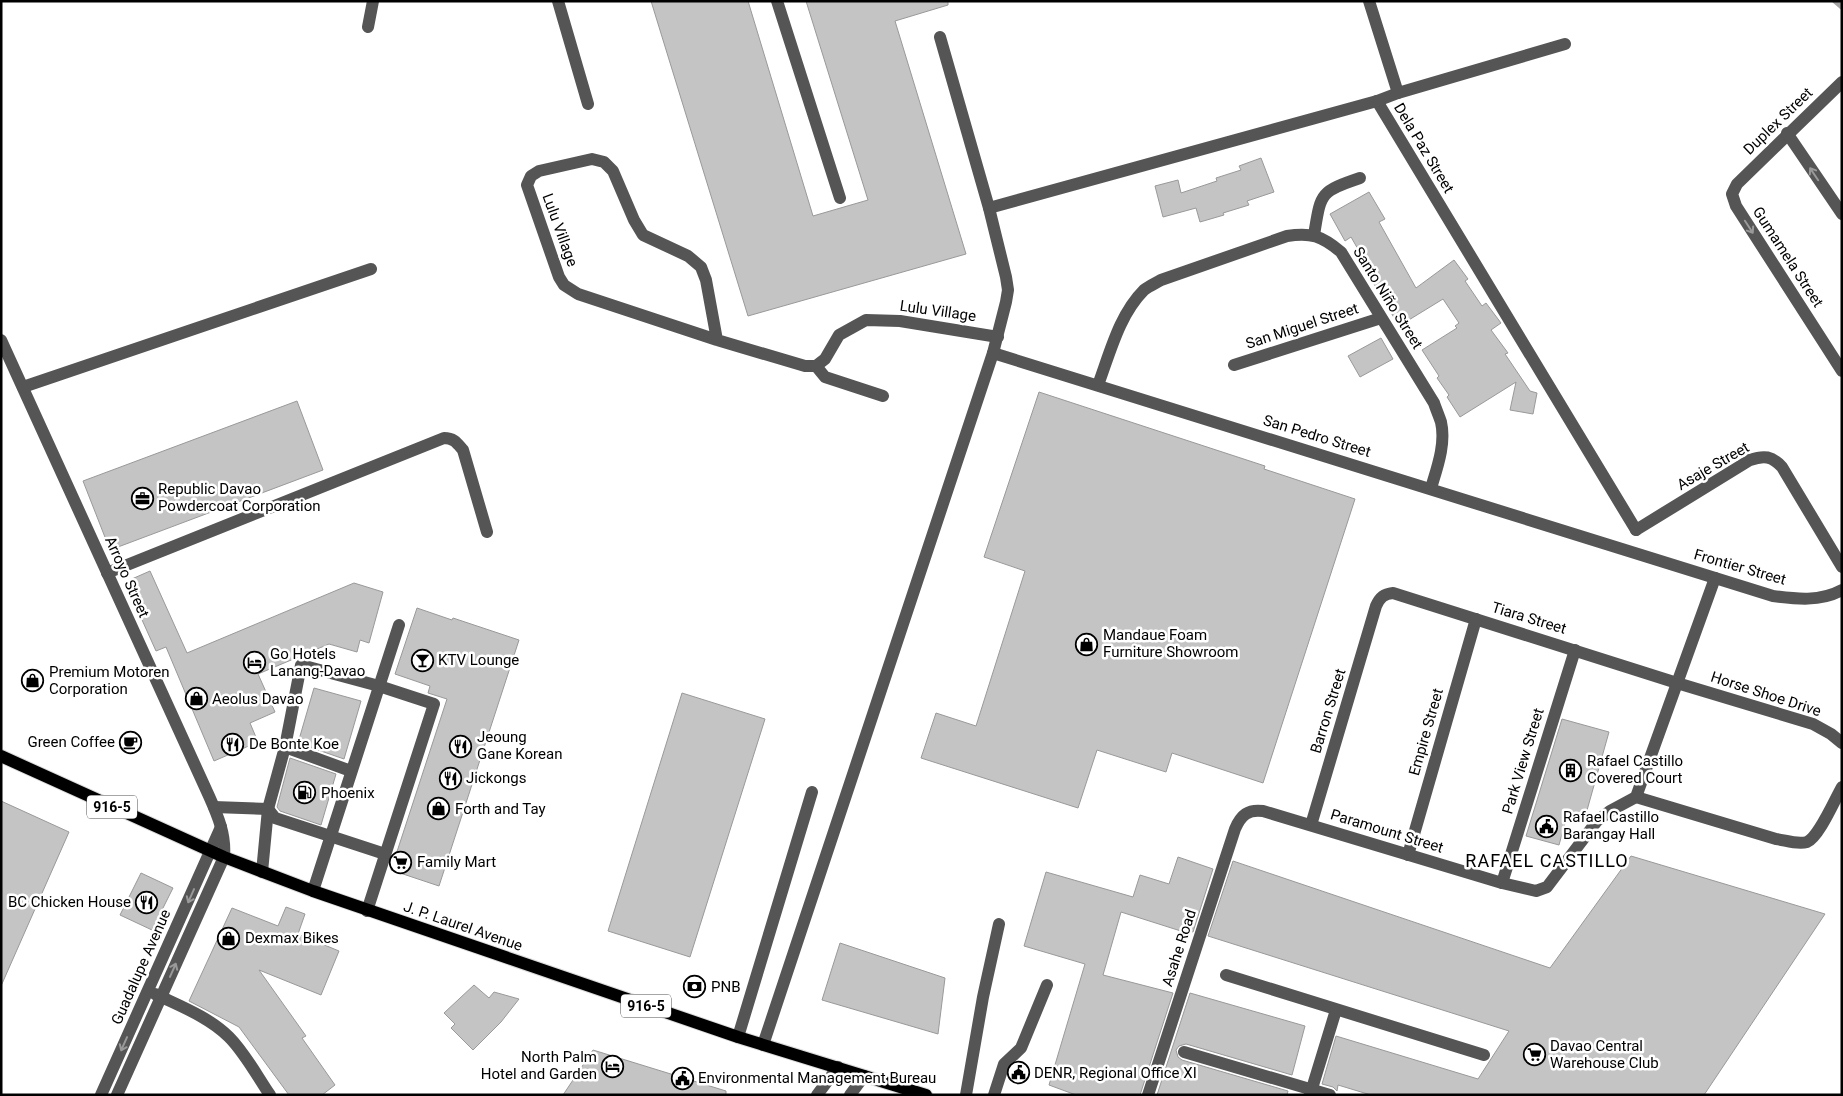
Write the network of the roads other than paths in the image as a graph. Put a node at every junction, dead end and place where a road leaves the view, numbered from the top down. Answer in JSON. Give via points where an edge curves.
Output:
{"nodes":[{"id":1,"x":373,"y":1,"type":"edge"},
{"id":2,"x":558,"y":1,"type":"edge"},
{"id":3,"x":777,"y":1,"type":"edge"},
{"id":4,"x":1369,"y":1,"type":"edge"},
{"id":5,"x":368,"y":27,"type":"dead end"},
{"id":6,"x":940,"y":37,"type":"dead end"},
{"id":7,"x":1565,"y":44,"type":"dead end"},
{"id":8,"x":1842,"y":82,"type":"edge"},
{"id":9,"x":1398,"y":93,"type":"junction"},
{"id":10,"x":1377,"y":101,"type":"junction"},
{"id":11,"x":588,"y":104,"type":"dead end"},
{"id":12,"x":1787,"y":133,"type":"junction"},
{"id":13,"x":1360,"y":178,"type":"dead end"},
{"id":14,"x":1737,"y":184,"type":"joint"},
{"id":15,"x":840,"y":198,"type":"dead end"},
{"id":16,"x":989,"y":208,"type":"junction"},
{"id":17,"x":1842,"y":214,"type":"edge"},
{"id":18,"x":1314,"y":235,"type":"junction"},
{"id":19,"x":371,"y":269,"type":"dead end"},
{"id":20,"x":1381,"y":318,"type":"junction"},
{"id":21,"x":998,"y":336,"type":"junction"},
{"id":22,"x":1,"y":340,"type":"edge"},
{"id":23,"x":716,"y":340,"type":"junction"},
{"id":24,"x":993,"y":353,"type":"junction"},
{"id":25,"x":1234,"y":365,"type":"dead end"},
{"id":26,"x":816,"y":366,"type":"junction"},
{"id":27,"x":1842,"y":371,"type":"edge"},
{"id":28,"x":1098,"y":385,"type":"junction"},
{"id":29,"x":23,"y":387,"type":"junction"},
{"id":30,"x":883,"y":396,"type":"dead end"},
{"id":31,"x":1431,"y":488,"type":"junction"},
{"id":32,"x":1636,"y":530,"type":"junction"},
{"id":33,"x":486,"y":532,"type":"dead end"},
{"id":34,"x":1630,"y":552,"type":"junction"},
{"id":35,"x":1842,"y":568,"type":"edge"},
{"id":36,"x":107,"y":573,"type":"junction"},
{"id":37,"x":1714,"y":578,"type":"junction"},
{"id":38,"x":1842,"y":590,"type":"edge"},
{"id":39,"x":1376,"y":606,"type":"joint"},
{"id":40,"x":1476,"y":619,"type":"junction"},
{"id":41,"x":399,"y":625,"type":"dead end"},
{"id":42,"x":1575,"y":650,"type":"junction"},
{"id":43,"x":1677,"y":683,"type":"junction"},
{"id":44,"x":379,"y":686,"type":"junction"},
{"id":45,"x":1842,"y":743,"type":"edge"},
{"id":46,"x":285,"y":746,"type":"junction"},
{"id":47,"x":1,"y":756,"type":"edge"},
{"id":48,"x":352,"y":772,"type":"junction"},
{"id":49,"x":1842,"y":786,"type":"edge"},
{"id":50,"x":812,"y":792,"type":"dead end"},
{"id":51,"x":1636,"y":797,"type":"junction"},
{"id":52,"x":214,"y":807,"type":"junction"},
{"id":53,"x":268,"y":809,"type":"junction"},
{"id":54,"x":1244,"y":813,"type":"joint"},
{"id":55,"x":1311,"y":825,"type":"junction"},
{"id":56,"x":221,"y":827,"type":"junction"},
{"id":57,"x":331,"y":836,"type":"junction"},
{"id":58,"x":211,"y":852,"type":"junction"},
{"id":59,"x":385,"y":854,"type":"junction"},
{"id":60,"x":1408,"y":855,"type":"junction"},
{"id":61,"x":224,"y":857,"type":"junction"},
{"id":62,"x":262,"y":872,"type":"junction"},
{"id":63,"x":1502,"y":883,"type":"junction"},
{"id":64,"x":313,"y":891,"type":"junction"},
{"id":65,"x":367,"y":911,"type":"junction"},
{"id":66,"x":999,"y":924,"type":"dead end"},
{"id":67,"x":1226,"y":975,"type":"dead end"},
{"id":68,"x":1047,"y":984,"type":"dead end"},
{"id":69,"x":148,"y":990,"type":"junction"},
{"id":70,"x":161,"y":997,"type":"junction"},
{"id":71,"x":1336,"y":1010,"type":"junction"},
{"id":72,"x":738,"y":1037,"type":"junction"},
{"id":73,"x":763,"y":1045,"type":"junction"},
{"id":74,"x":1184,"y":1052,"type":"dead end"},
{"id":75,"x":1484,"y":1055,"type":"dead end"},
{"id":76,"x":838,"y":1067,"type":"junction"},
{"id":77,"x":864,"y":1076,"type":"junction"},
{"id":78,"x":1311,"y":1092,"type":"edge"},
{"id":79,"x":101,"y":1095,"type":"edge"},
{"id":80,"x":117,"y":1095,"type":"edge"},
{"id":81,"x":270,"y":1095,"type":"edge"},
{"id":82,"x":817,"y":1095,"type":"edge"},
{"id":83,"x":850,"y":1095,"type":"edge"},
{"id":84,"x":926,"y":1095,"type":"edge"},
{"id":85,"x":966,"y":1095,"type":"edge"},
{"id":86,"x":994,"y":1095,"type":"edge"},
{"id":87,"x":1148,"y":1095,"type":"edge"},
{"id":88,"x":1330,"y":1095,"type":"edge"}],
"edges":[{"from":1,"to":5,"type":"street"},
{"from":2,"to":11,"type":"street"},
{"from":3,"to":15,"type":"street"},
{"from":4,"to":9,"type":"street"},
{"from":6,"to":16,"type":"street"},
{"from":7,"to":9,"type":"street"},
{"from":8,"to":12,"type":"street","name":"Duplex Street"},
{"from":9,"to":10,"type":"street"},
{"from":10,"to":16,"type":"street","name":"Dela Paz Street"},
{"from":10,"to":32,"type":"street","name":"Dela Paz Street"},
{"from":12,"to":14,"type":"street","name":"Duplex Street"},
{"from":17,"to":12,"type":"street","one_way":true},
{"from":13,"to":18,"type":"street","via":[[1335,186],[1323,196]]},
{"from":14,"to":27,"type":"street","name":"Gumamela Street","one_way":true,"via":[[1732,194],[1736,206]]},
{"from":16,"to":21,"type":"street","via":[[1008,290]]},
{"from":18,"to":20,"type":"street","name":"Santo Niño Street","via":[[1341,252]]},
{"from":18,"to":28,"type":"street","via":[[1287,236],[1161,280],[1146,289],[1120,326]]},
{"from":19,"to":29,"type":"street"},
{"from":20,"to":25,"type":"street","name":"San Miguel Street"},
{"from":20,"to":31,"type":"street","name":"Santo Niño Street","via":[[1434,403],[1441,423],[1439,462]]},
{"from":21,"to":24,"type":"street"},
{"from":21,"to":26,"type":"street","name":"Lulu Village","via":[[900,321],[866,320],[839,335],[825,359]]},
{"from":22,"to":29,"type":"street","name":"Arroyo Street"},
{"from":23,"to":23,"type":"street","name":"Lulu Village","via":[[578,294],[564,285],[527,185],[531,176],[539,171],[592,159],[604,162],[613,170],[643,235],[688,256],[701,267]]},
{"from":23,"to":26,"type":"street","name":"Lulu Village","via":[[792,364]]},
{"from":24,"to":28,"type":"street","name":"San Pedro Street"},
{"from":24,"to":73,"type":"street"},
{"from":26,"to":30,"type":"street","via":[[825,377]]},
{"from":28,"to":31,"type":"street","name":"San Pedro Street"},
{"from":29,"to":36,"type":"street","name":"Arroyo Street"},
{"from":31,"to":34,"type":"street","name":"San Pedro Street"},
{"from":32,"to":34,"type":"street"},
{"from":32,"to":35,"type":"street","name":"Asaje Street","via":[[1750,460],[1768,456],[1782,467]]},
{"from":33,"to":36,"type":"street","via":[[463,450],[457,442],[444,438]]},
{"from":34,"to":37,"type":"street","name":"Frontier Street"},
{"from":36,"to":52,"type":"street","name":"Arroyo Street"},
{"from":37,"to":38,"type":"street","name":"Frontier Street","via":[[1773,596],[1798,599],[1820,598]]},
{"from":37,"to":43,"type":"street"},
{"from":39,"to":40,"type":"street","name":"Tiara Street","via":[[1379,599],[1393,593]]},
{"from":39,"to":55,"type":"street","name":"Barron Street"},
{"from":40,"to":42,"type":"street","name":"Tiara Street"},
{"from":40,"to":60,"type":"street","name":"Empire Street"},
{"from":41,"to":44,"type":"street"},
{"from":42,"to":43,"type":"street","name":"Tiara Street"},
{"from":42,"to":63,"type":"street","name":"Park View Street"},
{"from":43,"to":45,"type":"street","name":"Horse Shoe Drive","via":[[1813,724]]},
{"from":43,"to":51,"type":"street"},
{"from":44,"to":46,"type":"street","via":[[301,665]]},
{"from":44,"to":48,"type":"street"},
{"from":44,"to":59,"type":"street","via":[[434,704]]},
{"from":46,"to":48,"type":"street"},
{"from":46,"to":53,"type":"street"},
{"from":47,"to":58,"type":"main road","name":"J. P. Laurel Avenue","number":"916-5"},
{"from":48,"to":57,"type":"street"},
{"from":49,"to":51,"type":"street","via":[[1815,836],[1806,842],[1776,839]]},
{"from":50,"to":72,"type":"street"},
{"from":51,"to":63,"type":"street","name":"Paramount Street","via":[[1597,821],[1547,887],[1536,891]]},
{"from":52,"to":53,"type":"street"},
{"from":52,"to":56,"type":"street","name":"Arroyo Street"},
{"from":53,"to":57,"type":"street","via":[[275,818]]},
{"from":53,"to":62,"type":"street"},
{"from":54,"to":55,"type":"street","name":"Paramount Street","via":[[1263,811]]},
{"from":54,"to":87,"type":"street","name":"Asahe Road","via":[[1234,829]]},
{"from":55,"to":60,"type":"street","name":"Paramount Street"},
{"from":56,"to":58,"type":"street"},
{"from":56,"to":61,"type":"street","name":"Arroyo Street"},
{"from":57,"to":59,"type":"street"},
{"from":57,"to":64,"type":"street"},
{"from":58,"to":61,"type":"main road","name":"J. P. Laurel Avenue","number":"916-5"},
{"from":58,"to":69,"type":"street","name":"Guadalupe Avenue","one_way":true},
{"from":59,"to":65,"type":"street"},
{"from":60,"to":63,"type":"street","name":"Paramount Street"},
{"from":61,"to":62,"type":"main road","name":"J. P. Laurel Avenue","number":"916-5"},
{"from":70,"to":61,"type":"street","name":"Guadalupe Avenue","one_way":true},
{"from":62,"to":64,"type":"main road","name":"J. P. Laurel Avenue","number":"916-5"},
{"from":64,"to":65,"type":"main road","name":"J. P. Laurel Avenue","number":"916-5"},
{"from":65,"to":72,"type":"main road","name":"J. P. Laurel Avenue","number":"916-5"},
{"from":66,"to":85,"type":"street"},
{"from":67,"to":71,"type":"street"},
{"from":68,"to":86,"type":"street","via":[[1021,1048],[1004,1064]]},
{"from":69,"to":70,"type":"street"},
{"from":69,"to":79,"type":"street","name":"Guadalupe Avenue","one_way":true},
{"from":70,"to":80,"type":"street","name":"Guadalupe Avenue"},
{"from":70,"to":81,"type":"street","via":[[209,1020],[226,1034]]},
{"from":71,"to":75,"type":"street"},
{"from":71,"to":78,"type":"street"},
{"from":72,"to":73,"type":"main road","name":"J. P. Laurel Avenue","number":"916-5"},
{"from":73,"to":76,"type":"main road","name":"J. P. Laurel Avenue","number":"916-5"},
{"from":74,"to":78,"type":"street"},
{"from":76,"to":77,"type":"main road","name":"J. P. Laurel Avenue","number":"916-5"},
{"from":76,"to":82,"type":"street"},
{"from":77,"to":83,"type":"street"},
{"from":77,"to":84,"type":"main road","name":"J. P. Laurel Avenue","number":"916-5"},
{"from":78,"to":88,"type":"street"}]}
